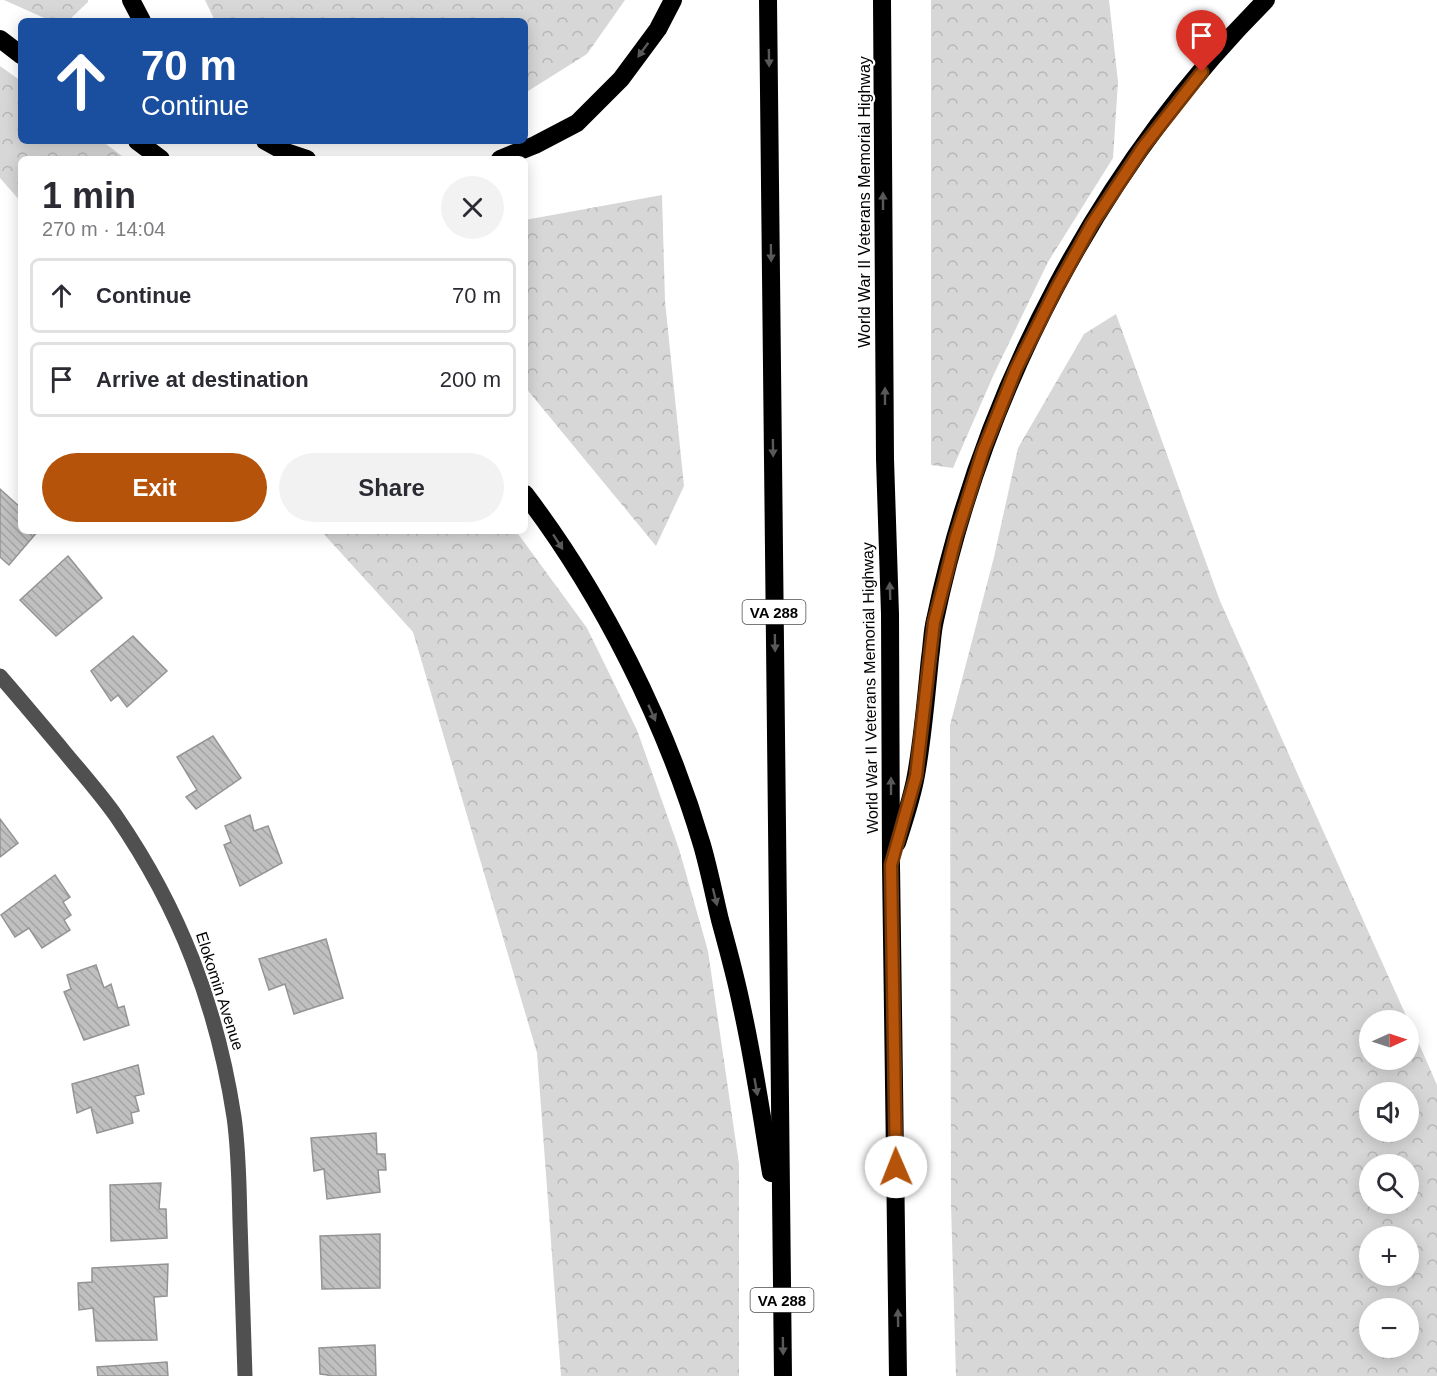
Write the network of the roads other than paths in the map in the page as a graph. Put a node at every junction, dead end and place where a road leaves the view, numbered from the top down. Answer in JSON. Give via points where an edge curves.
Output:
{"nodes":[{"id":1,"x":131,"y":0,"type":"edge"},
{"id":2,"x":673,"y":0,"type":"edge"},
{"id":3,"x":768,"y":0,"type":"edge"},
{"id":4,"x":882,"y":0,"type":"edge"},
{"id":5,"x":1266,"y":0,"type":"edge"},
{"id":6,"x":140,"y":18,"type":"edge"},
{"id":7,"x":0,"y":39,"type":"edge"},
{"id":8,"x":18,"y":53,"type":"edge"},
{"id":9,"x":141,"y":144,"type":"edge"},
{"id":10,"x":271,"y":144,"type":"edge"},
{"id":11,"x":157,"y":156,"type":"edge"},
{"id":12,"x":298,"y":156,"type":"edge"},
{"id":13,"x":508,"y":156,"type":"edge"},
{"id":14,"x":528,"y":498,"type":"edge"},
{"id":15,"x":0,"y":676,"type":"edge"},
{"id":16,"x":891,"y":865,"type":"junction"},
{"id":17,"x":781,"y":1224,"type":"junction"},
{"id":18,"x":245,"y":1376,"type":"edge"},
{"id":19,"x":783,"y":1376,"type":"edge"},
{"id":20,"x":898,"y":1376,"type":"edge"}],
"edges":[{"from":1,"to":6,"type":"highway"},
{"from":2,"to":13,"type":"highway","one_way":true,"via":[[658,29],[621,79],[577,123]]},
{"from":3,"to":17,"type":"highway","number":"VA 288","one_way":true},
{"from":16,"to":4,"type":"highway","name":"World War II Veterans Memorial Highway","one_way":true},
{"from":5,"to":16,"type":"highway","via":[[1187,88],[1143,147],[1092,224],[1016,369],[983,451],[934,622],[916,776]]},
{"from":7,"to":8,"type":"highway"},
{"from":9,"to":11,"type":"highway"},
{"from":10,"to":12,"type":"highway"},
{"from":14,"to":17,"type":"highway","one_way":true,"via":[[623,650],[653,713],[702,844],[742,1008]]},
{"from":15,"to":18,"type":"street","name":"Elokomin Avenue","via":[[94,786],[138,849],[184,938],[202,985],[219,1039],[234,1120]]},
{"from":20,"to":16,"type":"highway","name":"World War II Veterans Memorial Highway","one_way":true},
{"from":17,"to":19,"type":"highway","number":"VA 288","one_way":true}]}
